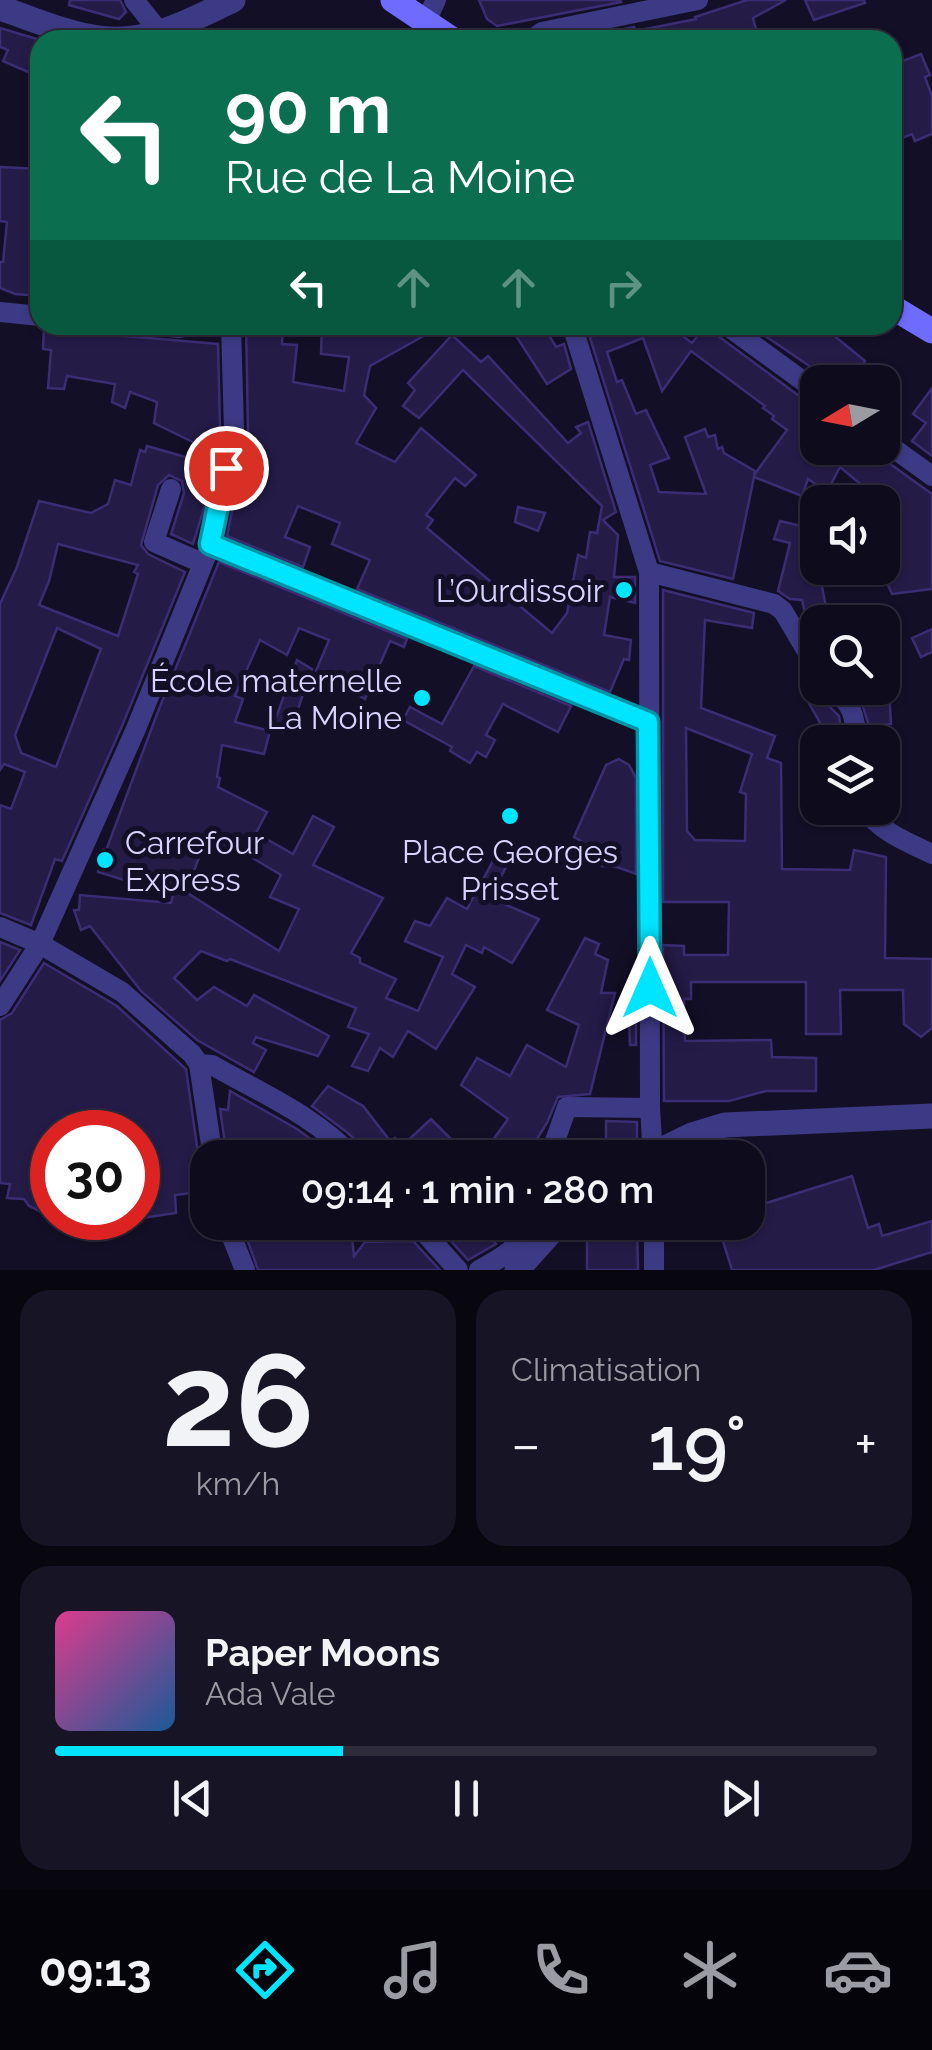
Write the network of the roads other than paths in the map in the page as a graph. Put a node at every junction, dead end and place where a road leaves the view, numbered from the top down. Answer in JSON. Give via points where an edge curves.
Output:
{"nodes":[{"id":1,"x":134,"y":0,"type":"edge"},
{"id":2,"x":232,"y":0,"type":"edge"},
{"id":3,"x":393,"y":0,"type":"edge"},
{"id":4,"x":698,"y":0,"type":"edge"},
{"id":5,"x":0,"y":8,"type":"edge"},
{"id":6,"x":431,"y":11,"type":"edge"},
{"id":7,"x":70,"y":30,"type":"edge"},
{"id":8,"x":159,"y":30,"type":"edge"},
{"id":9,"x":175,"y":30,"type":"edge"},
{"id":10,"x":552,"y":30,"type":"edge"},
{"id":11,"x":0,"y":312,"type":"edge"},
{"id":12,"x":902,"y":313,"type":"edge"},
{"id":13,"x":30,"y":315,"type":"edge"},
{"id":14,"x":932,"y":331,"type":"edge"},
{"id":15,"x":230,"y":335,"type":"edge"},
{"id":16,"x":575,"y":335,"type":"edge"},
{"id":17,"x":740,"y":335,"type":"edge"},
{"id":18,"x":800,"y":379,"type":"edge"},
{"id":19,"x":900,"y":453,"type":"edge"},
{"id":20,"x":932,"y":476,"type":"edge"},
{"id":21,"x":170,"y":489,"type":"dead end"},
{"id":22,"x":206,"y":553,"type":"junction"},
{"id":23,"x":649,"y":572,"type":"junction"},
{"id":24,"x":800,"y":639,"type":"edge"},
{"id":25,"x":648,"y":722,"type":"junction"},
{"id":26,"x":881,"y":825,"type":"edge"},
{"id":27,"x":932,"y":854,"type":"edge"},
{"id":28,"x":0,"y":927,"type":"edge"},
{"id":29,"x":40,"y":944,"type":"junction"},
{"id":30,"x":0,"y":1006,"type":"edge"},
{"id":31,"x":200,"y":1064,"type":"junction"},
{"id":32,"x":650,"y":1108,"type":"junction"},
{"id":33,"x":932,"y":1116,"type":"edge"},
{"id":34,"x":211,"y":1140,"type":"edge"},
{"id":35,"x":338,"y":1140,"type":"edge"},
{"id":36,"x":555,"y":1140,"type":"edge"},
{"id":37,"x":650,"y":1140,"type":"edge"},
{"id":38,"x":682,"y":1140,"type":"edge"},
{"id":39,"x":233,"y":1240,"type":"edge"},
{"id":40,"x":431,"y":1240,"type":"edge"},
{"id":41,"x":521,"y":1240,"type":"edge"},
{"id":42,"x":544,"y":1240,"type":"edge"},
{"id":43,"x":654,"y":1240,"type":"edge"},
{"id":44,"x":245,"y":1270,"type":"edge"},
{"id":45,"x":458,"y":1270,"type":"edge"},
{"id":46,"x":478,"y":1270,"type":"edge"},
{"id":47,"x":517,"y":1270,"type":"edge"},
{"id":48,"x":654,"y":1270,"type":"edge"}],
"edges":[{"from":1,"to":8,"type":"street"},
{"from":2,"to":9,"type":"street"},
{"from":3,"to":6,"type":"main road"},
{"from":4,"to":10,"type":"street"},
{"from":5,"to":7,"type":"street"},
{"from":11,"to":13,"type":"street"},
{"from":12,"to":14,"type":"main road"},
{"from":15,"to":22,"type":"street","via":[[234,430]]},
{"from":16,"to":23,"type":"street"},
{"from":17,"to":18,"type":"street"},
{"from":19,"to":20,"type":"street"},
{"from":21,"to":22,"type":"street","via":[[154,542]]},
{"from":22,"to":25,"type":"street"},
{"from":22,"to":29,"type":"street","via":[[136,731]]},
{"from":23,"to":24,"type":"street","via":[[774,604]]},
{"from":23,"to":25,"type":"street"},
{"from":25,"to":32,"type":"street"},
{"from":26,"to":27,"type":"street"},
{"from":28,"to":29,"type":"street"},
{"from":29,"to":30,"type":"street"},
{"from":29,"to":31,"type":"street","via":[[122,992]]},
{"from":31,"to":34,"type":"street"},
{"from":31,"to":35,"type":"street","via":[[303,1115]]},
{"from":32,"to":36,"type":"street","via":[[566,1107]]},
{"from":32,"to":37,"type":"street"},
{"from":33,"to":38,"type":"street","via":[[725,1125]]},
{"from":39,"to":44,"type":"street"},
{"from":40,"to":45,"type":"street"},
{"from":41,"to":46,"type":"street"},
{"from":42,"to":47,"type":"street"},
{"from":43,"to":48,"type":"street"}]}
